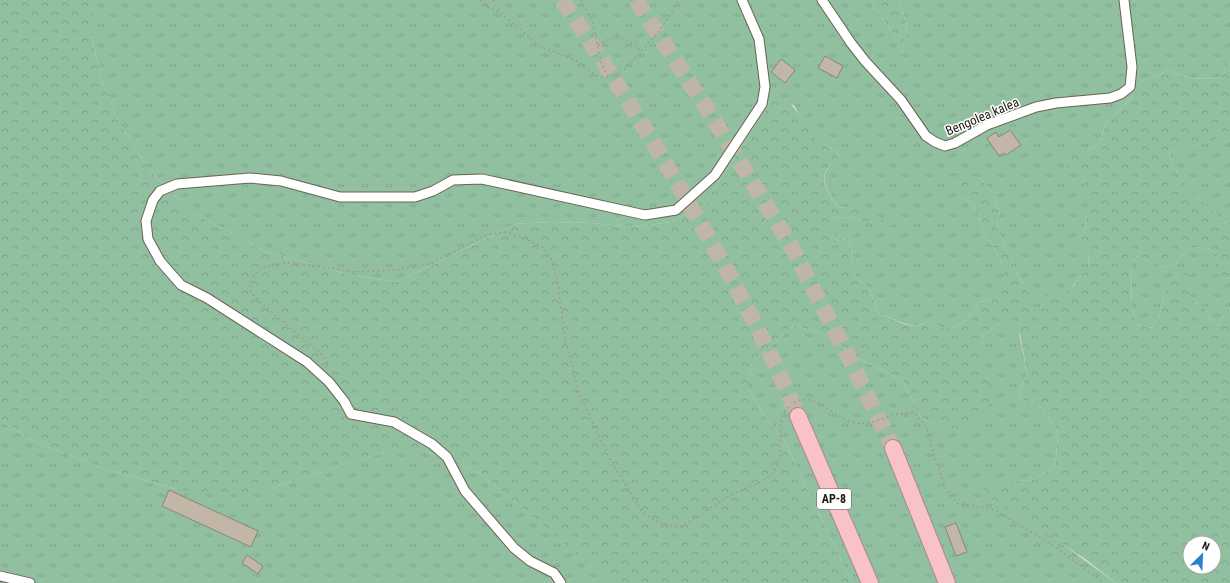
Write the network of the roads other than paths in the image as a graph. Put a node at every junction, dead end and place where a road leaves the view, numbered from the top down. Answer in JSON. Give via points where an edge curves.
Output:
{"nodes":[{"id":1,"x":742,"y":0,"type":"edge"},
{"id":2,"x":822,"y":0,"type":"edge"},
{"id":3,"x":1124,"y":0,"type":"edge"},
{"id":4,"x":798,"y":416,"type":"tunnel mouth"},
{"id":5,"x":893,"y":448,"type":"tunnel mouth"},
{"id":6,"x":0,"y":576,"type":"edge"},
{"id":7,"x":30,"y":583,"type":"edge"},
{"id":8,"x":561,"y":583,"type":"edge"},
{"id":9,"x":870,"y":583,"type":"edge"},
{"id":10,"x":946,"y":583,"type":"edge"}],
"edges":[{"from":1,"to":8,"type":"street","via":[[759,39],[765,87],[762,104],[715,175],[676,210],[645,215],[482,179],[453,180],[415,197],[340,197],[281,181],[250,178],[178,184],[160,191],[152,200],[146,221],[148,239],[160,261],[181,285],[207,298],[307,362],[344,401],[351,414],[394,422],[432,444],[447,457],[465,491],[514,548],[530,561],[554,573]]},
{"from":2,"to":3,"type":"street","name":"Bengolea kalea","via":[[860,55],[901,100],[926,136],[945,146],[987,125],[1036,107],[1110,98],[1130,87],[1132,67]]},
{"from":4,"to":9,"type":"highway","number":"AP-8"},
{"from":5,"to":10,"type":"highway"},
{"from":6,"to":7,"type":"street"}]}
